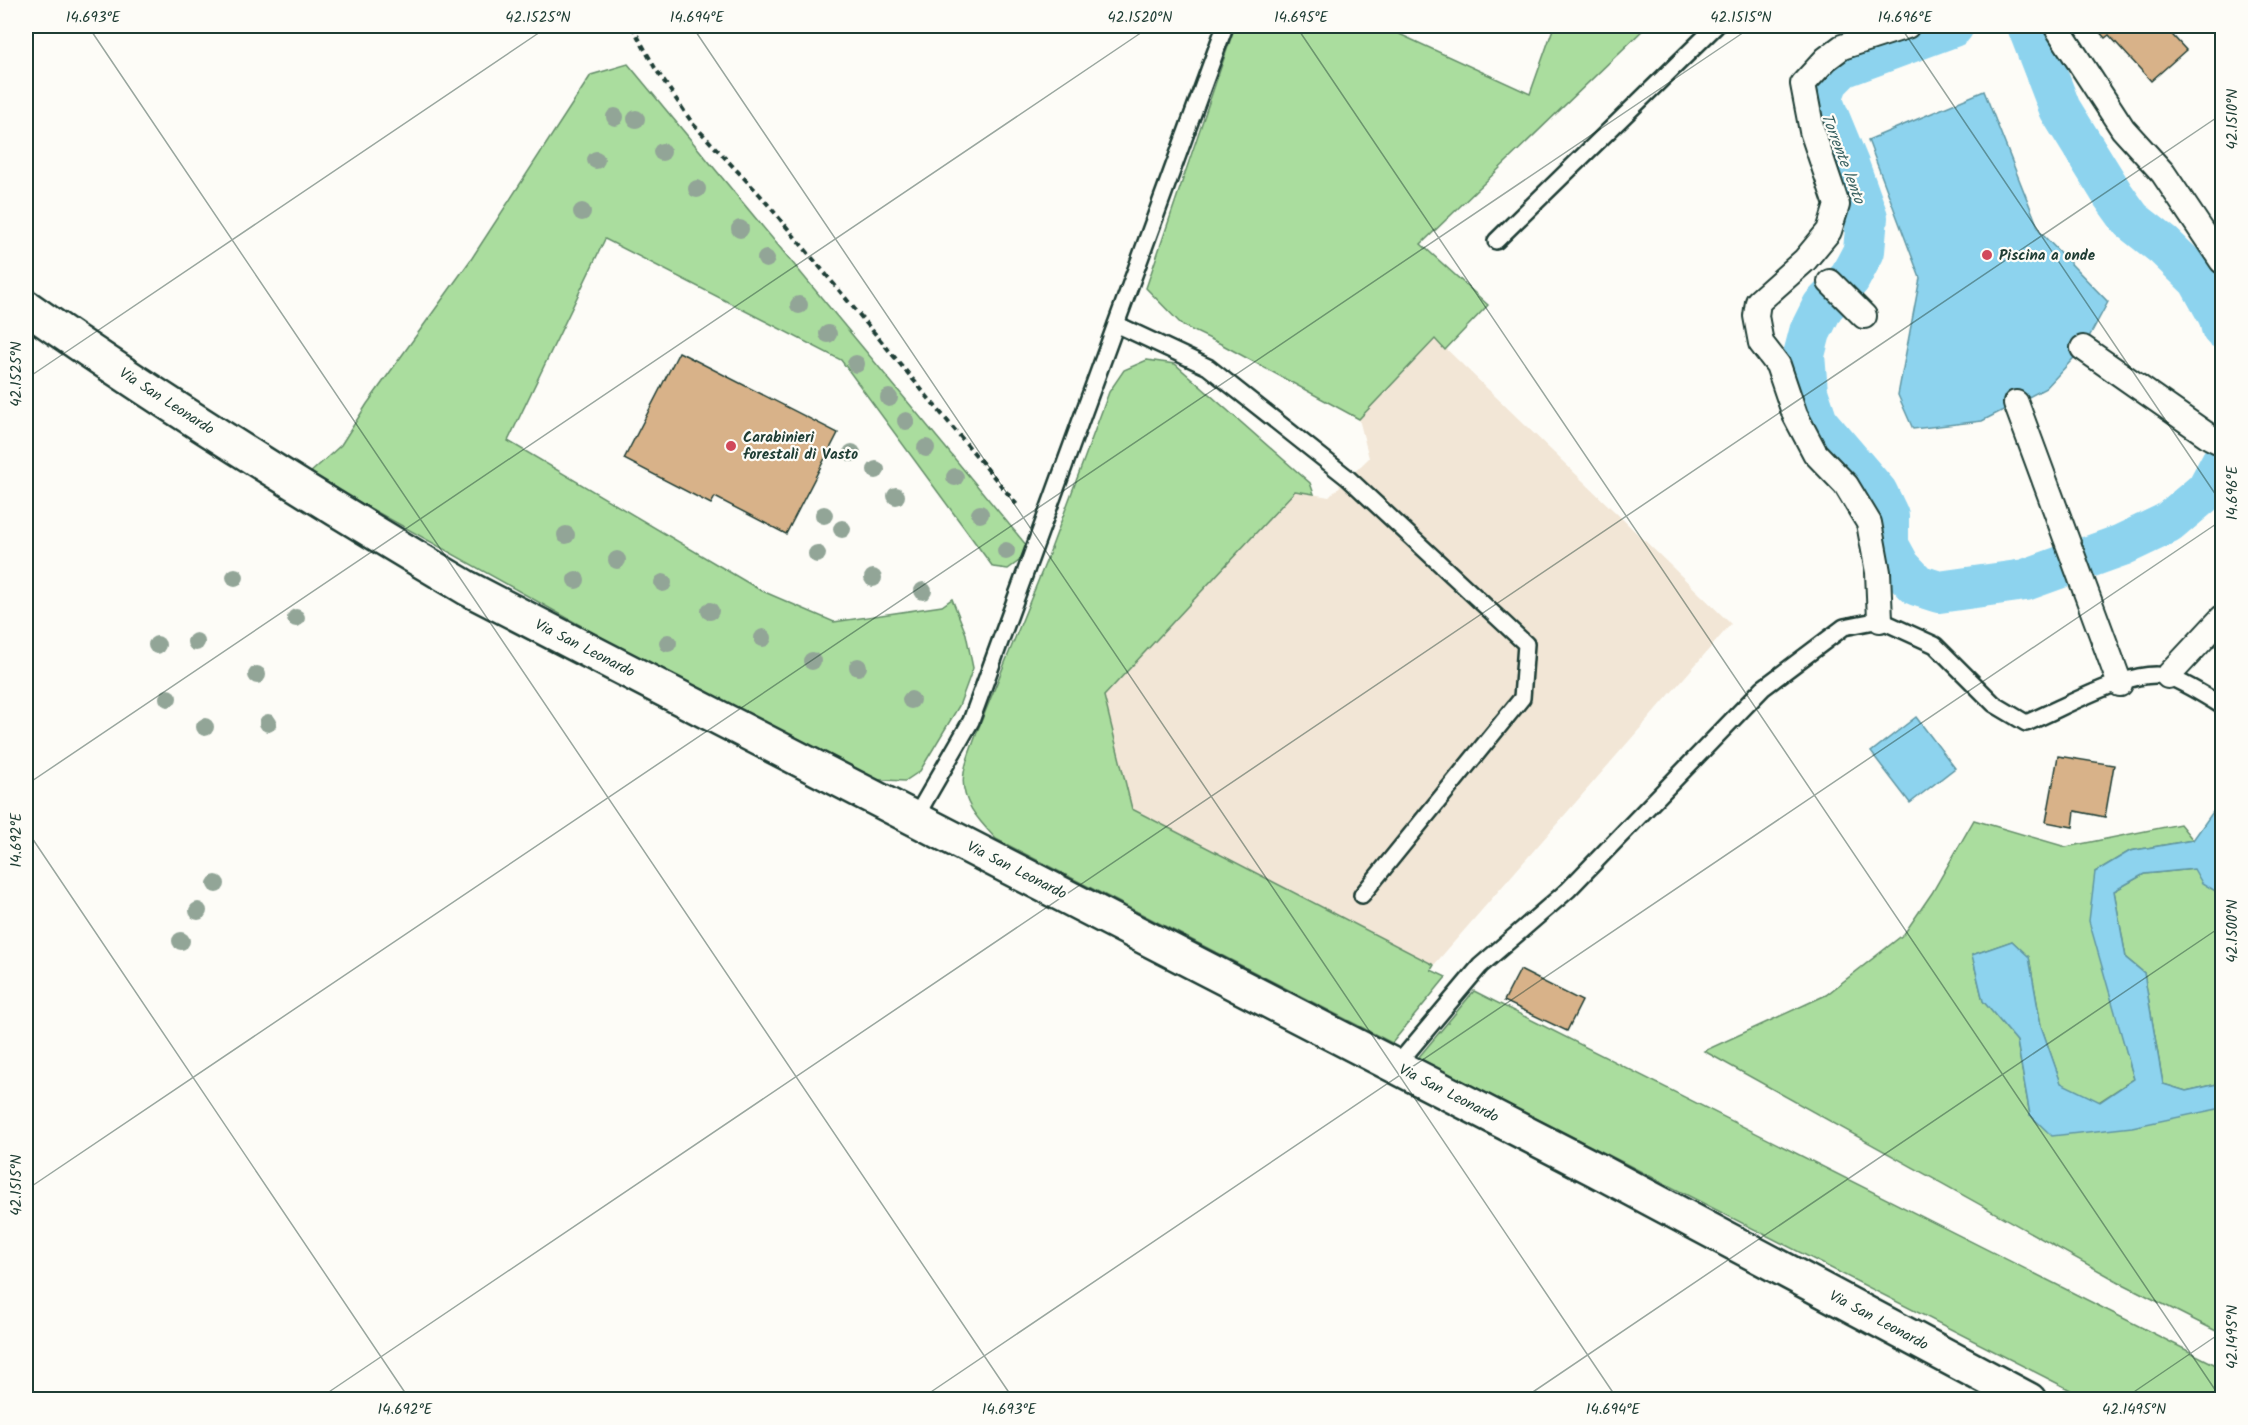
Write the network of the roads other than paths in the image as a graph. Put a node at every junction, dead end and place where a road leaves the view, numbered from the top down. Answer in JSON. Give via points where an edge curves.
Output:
{"nodes":[{"id":1,"x":1225,"y":26,"type":"edge"},
{"id":2,"x":1716,"y":26,"type":"edge"},
{"id":3,"x":1907,"y":26,"type":"edge"},
{"id":4,"x":2056,"y":26,"type":"edge"},
{"id":5,"x":1496,"y":241,"type":"dead end"},
{"id":6,"x":2223,"y":261,"type":"edge"},
{"id":7,"x":1830,"y":282,"type":"dead end"},
{"id":8,"x":26,"y":307,"type":"edge"},
{"id":9,"x":1864,"y":316,"type":"dead end"},
{"id":10,"x":1116,"y":324,"type":"junction"},
{"id":11,"x":2082,"y":348,"type":"dead end"},
{"id":12,"x":2016,"y":403,"type":"dead end"},
{"id":13,"x":2216,"y":440,"type":"edge"},
{"id":14,"x":2223,"y":618,"type":"edge"},
{"id":15,"x":1880,"y":620,"type":"junction"},
{"id":16,"x":2168,"y":676,"type":"junction"},
{"id":17,"x":2120,"y":684,"type":"junction"},
{"id":18,"x":2223,"y":706,"type":"edge"},
{"id":19,"x":915,"y":818,"type":"junction"},
{"id":20,"x":1362,"y":895,"type":"dead end"},
{"id":21,"x":1396,"y":1066,"type":"junction"},
{"id":22,"x":2029,"y":1400,"type":"edge"}],
"edges":[{"from":1,"to":10,"type":"lane"},
{"from":2,"to":5,"type":"lane"},
{"from":3,"to":15,"type":"street","via":[[1842,47],[1803,84],[1812,131],[1837,204],[1829,231],[1805,260],[1758,302],[1756,316],[1761,343],[1778,365],[1795,416],[1815,453],[1846,485],[1869,523],[1878,572]]},
{"from":4,"to":6,"type":"street","via":[[2123,129],[2163,173]]},
{"from":7,"to":9,"type":"street"},
{"from":8,"to":19,"type":"street","name":"Via San Leonardo","via":[[331,508],[467,588]]},
{"from":10,"to":19,"type":"lane","via":[[971,721]]},
{"from":10,"to":20,"type":"lane","via":[[1217,374],[1348,478],[1526,644],[1522,698]]},
{"from":11,"to":13,"type":"street"},
{"from":12,"to":17,"type":"street"},
{"from":14,"to":16,"type":"street"},
{"from":15,"to":17,"type":"lane","via":[[1935,645],[1994,704],[2026,723]]},
{"from":15,"to":21,"type":"lane","via":[[1844,627],[1764,688],[1568,890],[1480,966]]},
{"from":16,"to":17,"type":"lane","via":[[2141,676]]},
{"from":16,"to":18,"type":"lane"},
{"from":19,"to":21,"type":"street","name":"Via San Leonardo"},
{"from":21,"to":22,"type":"street","name":"Via San Leonardo"}]}
